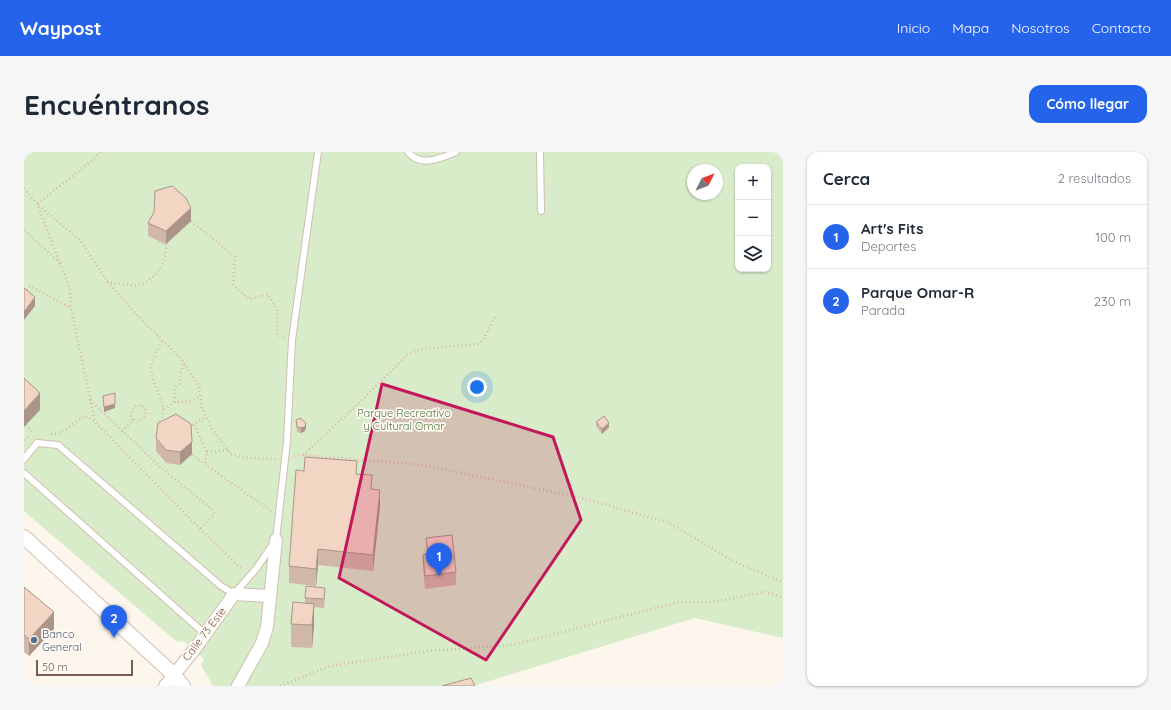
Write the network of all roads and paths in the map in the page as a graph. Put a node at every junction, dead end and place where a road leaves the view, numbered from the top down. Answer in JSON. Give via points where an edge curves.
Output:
{"nodes":[{"id":1,"x":100,"y":152,"type":"edge"},
{"id":2,"x":318,"y":152,"type":"edge"},
{"id":3,"x":408,"y":152,"type":"edge"},
{"id":4,"x":456,"y":152,"type":"edge"},
{"id":5,"x":540,"y":152,"type":"edge"},
{"id":6,"x":24,"y":188,"type":"edge"},
{"id":7,"x":38,"y":204,"type":"junction"},
{"id":8,"x":541,"y":211,"type":"dead end"},
{"id":9,"x":183,"y":220,"type":"edge"},
{"id":10,"x":24,"y":230,"type":"edge"},
{"id":11,"x":160,"y":237,"type":"edge"},
{"id":12,"x":62,"y":265,"type":"junction"},
{"id":13,"x":107,"y":282,"type":"junction"},
{"id":14,"x":24,"y":293,"type":"edge"},
{"id":15,"x":71,"y":308,"type":"junction"},
{"id":16,"x":496,"y":315,"type":"dead end"},
{"id":17,"x":163,"y":339,"type":"junction"},
{"id":18,"x":292,"y":340,"type":"junction"},
{"id":19,"x":184,"y":364,"type":"junction"},
{"id":20,"x":200,"y":397,"type":"junction"},
{"id":21,"x":90,"y":399,"type":"junction"},
{"id":22,"x":175,"y":402,"type":"junction"},
{"id":23,"x":164,"y":408,"type":"dead end"},
{"id":24,"x":206,"y":417,"type":"junction"},
{"id":25,"x":133,"y":420,"type":"junction"},
{"id":26,"x":95,"y":422,"type":"junction"},
{"id":27,"x":26,"y":425,"type":"dead end"},
{"id":28,"x":194,"y":425,"type":"junction"},
{"id":29,"x":188,"y":428,"type":"edge"},
{"id":30,"x":122,"y":431,"type":"junction"},
{"id":31,"x":34,"y":434,"type":"junction"},
{"id":32,"x":40,"y":434,"type":"dead end"},
{"id":33,"x":47,"y":434,"type":"dead end"},
{"id":34,"x":159,"y":436,"type":"edge"},
{"id":35,"x":24,"y":440,"type":"edge"},
{"id":36,"x":228,"y":450,"type":"junction"},
{"id":37,"x":207,"y":452,"type":"junction"},
{"id":38,"x":192,"y":455,"type":"dead end"},
{"id":39,"x":24,"y":459,"type":"edge"},
{"id":40,"x":205,"y":464,"type":"junction"},
{"id":41,"x":276,"y":465,"type":"dead end"},
{"id":42,"x":24,"y":473,"type":"edge"},
{"id":43,"x":274,"y":505,"type":"dead end"},
{"id":44,"x":200,"y":529,"type":"junction"},
{"id":45,"x":24,"y":537,"type":"edge"},
{"id":46,"x":276,"y":540,"type":"junction"},
{"id":47,"x":248,"y":566,"type":"dead end"},
{"id":48,"x":783,"y":582,"type":"edge"},
{"id":49,"x":234,"y":594,"type":"junction"},
{"id":50,"x":269,"y":596,"type":"junction"},
{"id":51,"x":783,"y":597,"type":"edge"},
{"id":52,"x":205,"y":634,"type":"junction"},
{"id":53,"x":173,"y":674,"type":"junction"},
{"id":54,"x":164,"y":686,"type":"edge"},
{"id":55,"x":183,"y":686,"type":"edge"},
{"id":56,"x":238,"y":686,"type":"edge"},
{"id":57,"x":280,"y":686,"type":"edge"}],
"edges":[{"from":1,"to":7,"type":"path"},
{"from":2,"to":18,"type":"lane"},
{"from":3,"to":4,"type":"lane","via":[[423,160],[437,160]]},
{"from":5,"to":8,"type":"lane"},
{"from":6,"to":7,"type":"path"},
{"from":7,"to":12,"type":"path"},
{"from":7,"to":13,"type":"path","via":[[80,240]]},
{"from":9,"to":18,"type":"path","via":[[191,221],[235,257],[233,285],[249,299],[268,294],[277,310],[277,335]]},
{"from":10,"to":12,"type":"path"},
{"from":11,"to":13,"type":"path","via":[[158,241],[166,244],[167,251],[151,278],[134,285]]},
{"from":12,"to":15,"type":"path","via":[[70,288]]},
{"from":13,"to":17,"type":"path","via":[[149,328]]},
{"from":14,"to":15,"type":"path","via":[[30,286]]},
{"from":15,"to":21,"type":"path"},
{"from":16,"to":48,"type":"path","via":[[483,340],[478,344],[421,349],[407,355],[355,408],[302,455],[423,465],[582,498],[667,522],[741,565]]},
{"from":17,"to":19,"type":"path"},
{"from":17,"to":34,"type":"path","via":[[151,368],[154,385],[164,409],[163,419],[158,424]]},
{"from":18,"to":46,"type":"lane","via":[[287,441]]},
{"from":19,"to":20,"type":"path","via":[[199,386]]},
{"from":19,"to":22,"type":"path","via":[[180,383],[174,388]]},
{"from":20,"to":22,"type":"path","via":[[189,402]]},
{"from":20,"to":24,"type":"path"},
{"from":21,"to":26,"type":"path"},
{"from":21,"to":30,"type":"path"},
{"from":22,"to":23,"type":"path"},
{"from":24,"to":28,"type":"path"},
{"from":24,"to":36,"type":"path"},
{"from":25,"to":25,"type":"path","via":[[141,420],[145,416],[142,405],[131,410],[130,417]]},
{"from":25,"to":30,"type":"path"},
{"from":26,"to":33,"type":"path","via":[[86,416],[59,434]]},
{"from":26,"to":44,"type":"path"},
{"from":27,"to":31,"type":"path"},
{"from":28,"to":29,"type":"path"},
{"from":28,"to":37,"type":"path"},
{"from":30,"to":44,"type":"path","via":[[160,467],[214,511],[213,516]]},
{"from":31,"to":32,"type":"path"},
{"from":31,"to":35,"type":"path"},
{"from":36,"to":37,"type":"path"},
{"from":36,"to":41,"type":"path","via":[[231,454],[246,458],[276,458]]},
{"from":37,"to":40,"type":"path"},
{"from":38,"to":40,"type":"path"},
{"from":39,"to":49,"type":"lane","via":[[37,443],[58,445],[221,586]]},
{"from":40,"to":43,"type":"path","via":[[273,512]]},
{"from":42,"to":52,"type":"lane"},
{"from":44,"to":47,"type":"path","via":[[243,570]]},
{"from":45,"to":53,"type":"street"},
{"from":46,"to":49,"type":"lane","via":[[256,569]]},
{"from":46,"to":50,"type":"street"},
{"from":49,"to":50,"type":"street"},
{"from":49,"to":52,"type":"street","name":"Calle 73 Este"},
{"from":50,"to":56,"type":"street","via":[[267,627],[262,643]]},
{"from":51,"to":57,"type":"path","via":[[765,592],[712,602],[678,602],[512,645],[428,651],[330,666]]},
{"from":52,"to":53,"type":"street","name":"Calle 73 Este"},
{"from":53,"to":54,"type":"street","name":"Calle 73 Este"},
{"from":53,"to":55,"type":"street"}]}
